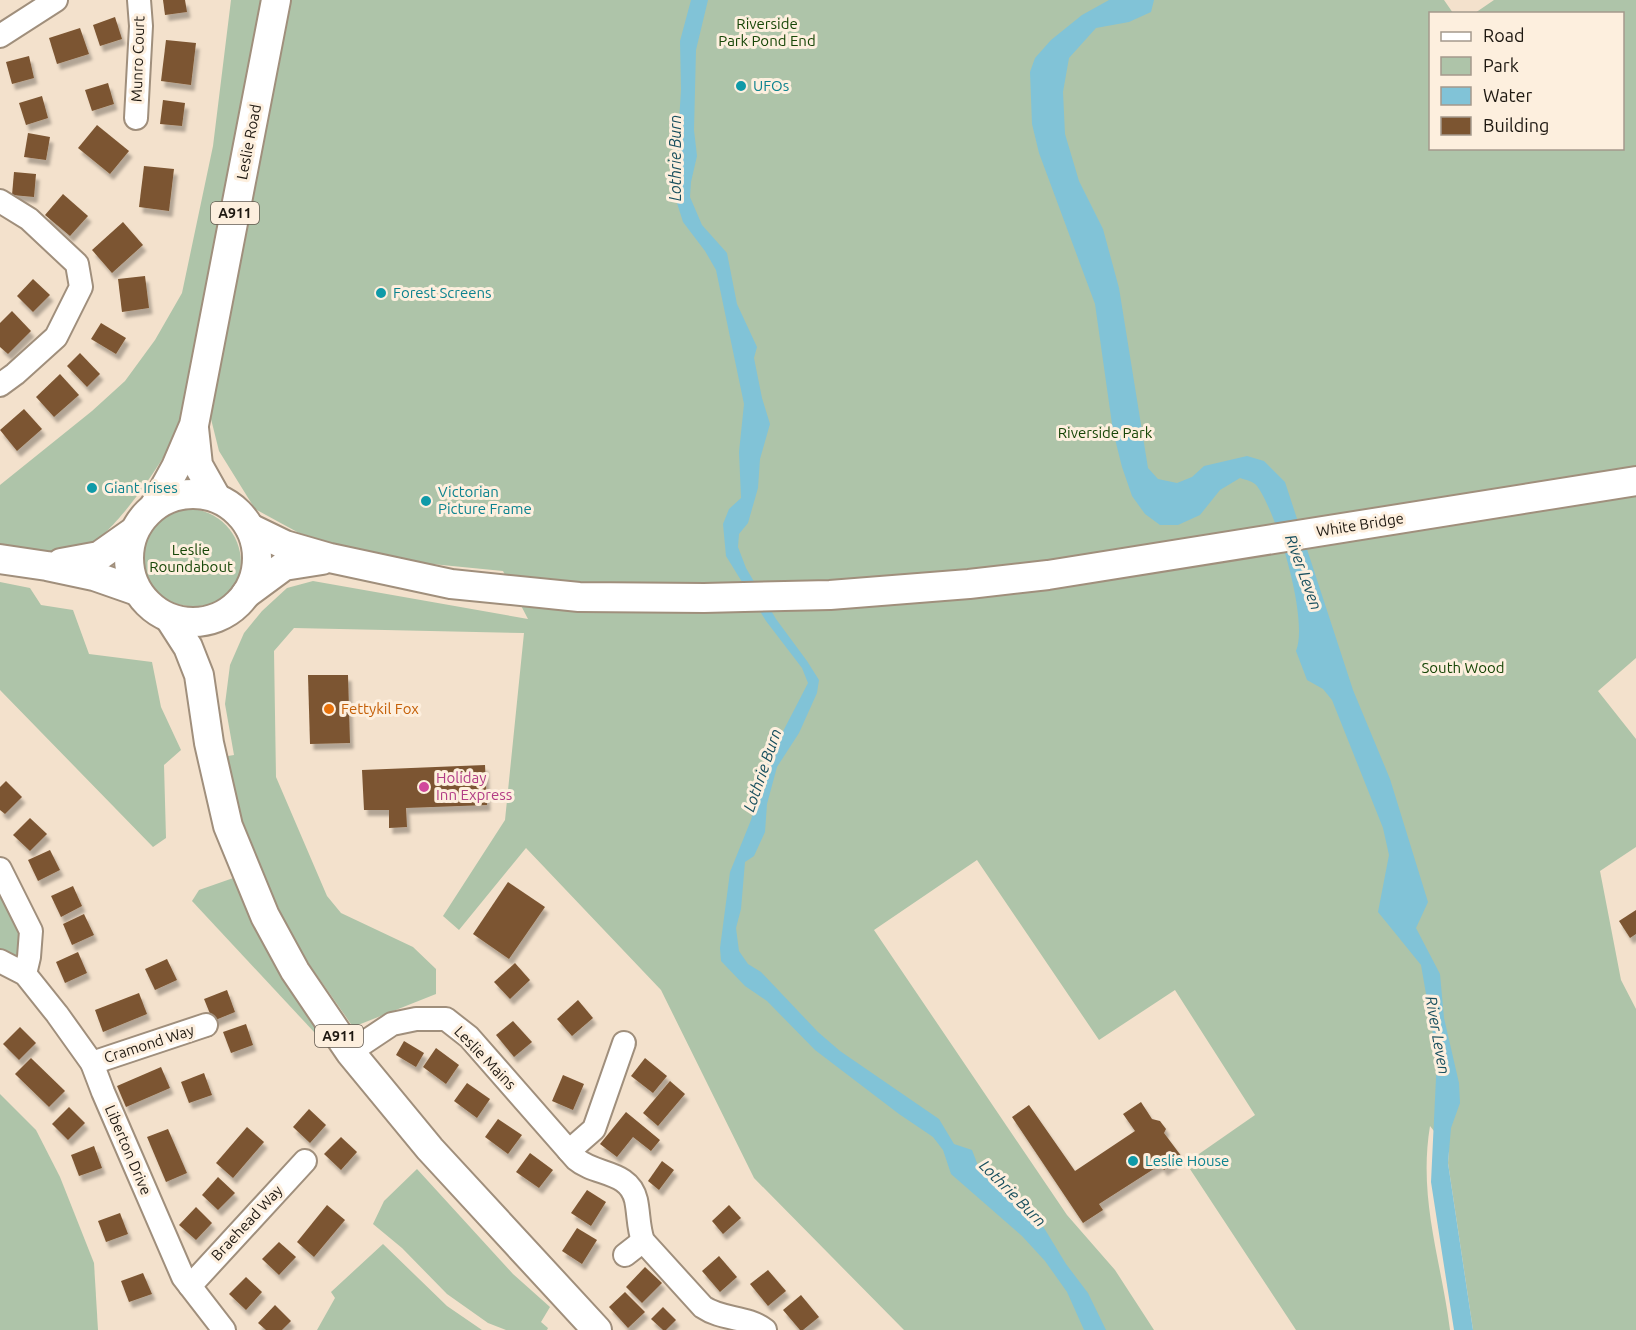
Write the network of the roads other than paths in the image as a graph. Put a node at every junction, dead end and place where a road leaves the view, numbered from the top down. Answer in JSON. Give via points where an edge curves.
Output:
{"nodes":[{"id":1,"x":56,"y":0,"type":"edge"},
{"id":2,"x":139,"y":0,"type":"edge"},
{"id":3,"x":276,"y":0,"type":"edge"},
{"id":4,"x":0,"y":36,"type":"edge"},
{"id":5,"x":136,"y":118,"type":"dead end"},
{"id":6,"x":0,"y":201,"type":"edge"},
{"id":7,"x":0,"y":385,"type":"edge"},
{"id":8,"x":194,"y":425,"type":"junction"},
{"id":9,"x":1636,"y":481,"type":"edge"},
{"id":10,"x":216,"y":497,"type":"junction"},
{"id":11,"x":155,"y":505,"type":"junction"},
{"id":12,"x":250,"y":528,"type":"junction"},
{"id":13,"x":133,"y":532,"type":"junction"},
{"id":14,"x":330,"y":558,"type":"junction"},
{"id":15,"x":0,"y":559,"type":"edge"},
{"id":16,"x":47,"y":566,"type":"junction"},
{"id":17,"x":137,"y":591,"type":"junction"},
{"id":18,"x":246,"y":594,"type":"junction"},
{"id":19,"x":226,"y":613,"type":"junction"},
{"id":20,"x":170,"y":619,"type":"junction"},
{"id":21,"x":199,"y":675,"type":"junction"},
{"id":22,"x":0,"y":869,"type":"edge"},
{"id":23,"x":0,"y":961,"type":"edge"},
{"id":24,"x":25,"y":974,"type":"junction"},
{"id":25,"x":206,"y":1025,"type":"dead end"},
{"id":26,"x":624,"y":1043,"type":"dead end"},
{"id":27,"x":350,"y":1052,"type":"junction"},
{"id":28,"x":92,"y":1063,"type":"junction"},
{"id":29,"x":569,"y":1151,"type":"junction"},
{"id":30,"x":305,"y":1161,"type":"dead end"},
{"id":31,"x":643,"y":1241,"type":"junction"},
{"id":32,"x":625,"y":1255,"type":"dead end"},
{"id":33,"x":190,"y":1286,"type":"junction"},
{"id":34,"x":224,"y":1330,"type":"edge"},
{"id":35,"x":597,"y":1330,"type":"edge"},
{"id":36,"x":765,"y":1330,"type":"edge"}],
"edges":[{"from":1,"to":4,"type":"street"},
{"from":2,"to":5,"type":"street","name":"Munro Court"},
{"from":3,"to":8,"type":"main road","name":"Leslie Road","number":"A911"},
{"from":6,"to":7,"type":"street","via":[[29,219],[77,264],[81,286],[56,337]]},
{"from":8,"to":10,"type":"main road","number":"A911","via":[[198,465]]},
{"from":8,"to":11,"type":"main road","number":"A911"},
{"from":9,"to":14,"type":"main road","name":"White Bridge","via":[[1048,575],[830,595],[579,597],[451,584]]},
{"from":10,"to":11,"type":"main road","number":"A911","via":[[195,493],[174,496]]},
{"from":10,"to":12,"type":"main road","number":"A911","via":[[230,504]]},
{"from":11,"to":13,"type":"main road","number":"A911"},
{"from":12,"to":14,"type":"main road","name":"White Bridge","via":[[285,545]]},
{"from":12,"to":18,"type":"main road","number":"A911","via":[[257,561]]},
{"from":13,"to":16,"type":"main road","via":[[99,556]]},
{"from":13,"to":17,"type":"main road","number":"A911","via":[[129,572]]},
{"from":14,"to":18,"type":"main road","via":[[284,566]]},
{"from":15,"to":16,"type":"main road"},
{"from":16,"to":17,"type":"main road"},
{"from":17,"to":20,"type":"main road","number":"A911","via":[[152,608]]},
{"from":18,"to":19,"type":"main road","number":"A911"},
{"from":19,"to":20,"type":"main road","number":"A911","via":[[208,621]]},
{"from":19,"to":21,"type":"main road","number":"A911"},
{"from":20,"to":21,"type":"main road","number":"A911","via":[[188,647]]},
{"from":21,"to":27,"type":"main road","number":"A911","via":[[209,743],[228,826],[265,916],[290,962]]},
{"from":22,"to":24,"type":"street","via":[[31,932]]},
{"from":23,"to":24,"type":"street","name":"Liberton Drive"},
{"from":24,"to":28,"type":"street","name":"Liberton Drive"},
{"from":25,"to":28,"type":"street","name":"Cramond Way"},
{"from":26,"to":29,"type":"street","via":[[594,1129]]},
{"from":27,"to":29,"type":"street","name":"Leslie Mains","via":[[392,1024],[446,1019],[469,1037]]},
{"from":27,"to":35,"type":"main road","number":"A911","via":[[430,1149]]},
{"from":28,"to":33,"type":"street","name":"Liberton Drive","via":[[165,1237]]},
{"from":29,"to":31,"type":"street","name":"Leslie Mains","via":[[584,1166],[613,1175],[630,1188],[636,1199]]},
{"from":30,"to":33,"type":"street","name":"Braehead Way"},
{"from":31,"to":32,"type":"street"},
{"from":31,"to":36,"type":"street","via":[[703,1307]]},
{"from":33,"to":34,"type":"street","name":"Liberton Drive"}]}
